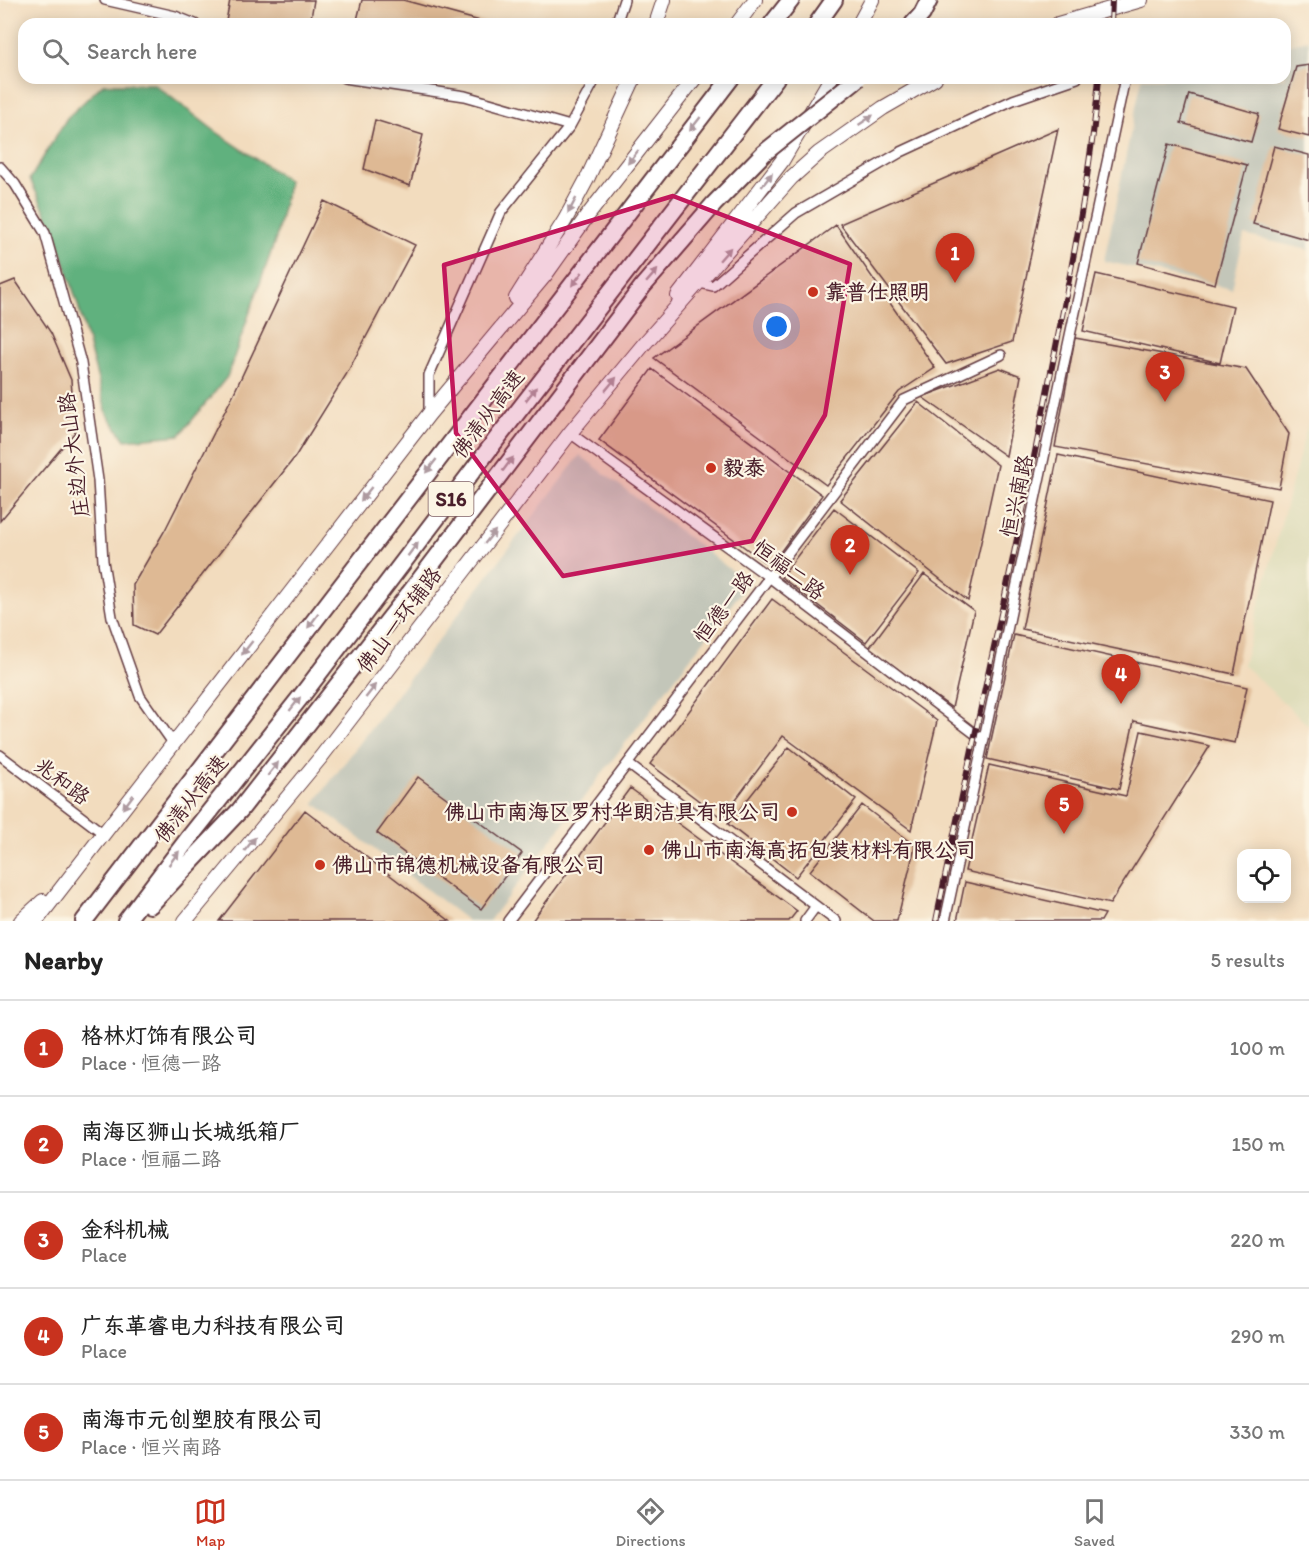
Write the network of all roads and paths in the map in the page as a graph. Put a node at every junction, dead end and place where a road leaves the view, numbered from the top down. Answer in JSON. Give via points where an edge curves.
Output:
{"nodes":[{"id":1,"x":105,"y":0,"type":"edge"},
{"id":2,"x":624,"y":0,"type":"edge"},
{"id":3,"x":656,"y":0,"type":"edge"},
{"id":4,"x":664,"y":0,"type":"edge"},
{"id":5,"x":754,"y":0,"type":"edge"},
{"id":6,"x":791,"y":0,"type":"edge"},
{"id":7,"x":834,"y":0,"type":"edge"},
{"id":8,"x":872,"y":0,"type":"edge"},
{"id":9,"x":929,"y":0,"type":"edge"},
{"id":10,"x":1141,"y":0,"type":"edge"},
{"id":11,"x":180,"y":18,"type":"edge"},
{"id":12,"x":618,"y":18,"type":"edge"},
{"id":13,"x":652,"y":18,"type":"edge"},
{"id":14,"x":658,"y":18,"type":"edge"},
{"id":15,"x":741,"y":18,"type":"edge"},
{"id":16,"x":777,"y":18,"type":"edge"},
{"id":17,"x":821,"y":18,"type":"edge"},
{"id":18,"x":862,"y":18,"type":"edge"},
{"id":19,"x":918,"y":18,"type":"edge"},
{"id":20,"x":1079,"y":18,"type":"edge"},
{"id":21,"x":384,"y":84,"type":"edge"},
{"id":22,"x":593,"y":84,"type":"edge"},
{"id":23,"x":631,"y":84,"type":"edge"},
{"id":24,"x":690,"y":84,"type":"edge"},
{"id":25,"x":726,"y":84,"type":"edge"},
{"id":26,"x":771,"y":84,"type":"edge"},
{"id":27,"x":827,"y":84,"type":"edge"},
{"id":28,"x":850,"y":84,"type":"edge"},
{"id":29,"x":925,"y":84,"type":"edge"},
{"id":30,"x":1060,"y":84,"type":"edge"},
{"id":31,"x":1124,"y":84,"type":"edge"},
{"id":32,"x":570,"y":126,"type":"junction"},
{"id":33,"x":0,"y":167,"type":"edge"},
{"id":34,"x":700,"y":283,"type":"junction"},
{"id":35,"x":644,"y":344,"type":"junction"},
{"id":36,"x":482,"y":350,"type":"junction"},
{"id":37,"x":1001,"y":355,"type":"dead end"},
{"id":38,"x":429,"y":414,"type":"junction"},
{"id":39,"x":570,"y":433,"type":"junction"},
{"id":40,"x":769,"y":577,"type":"junction"},
{"id":41,"x":983,"y":740,"type":"junction"},
{"id":42,"x":173,"y":743,"type":"junction"},
{"id":43,"x":0,"y":755,"type":"edge"},
{"id":44,"x":628,"y":764,"type":"junction"},
{"id":45,"x":104,"y":834,"type":"junction"},
{"id":46,"x":61,"y":887,"type":"junction"},
{"id":47,"x":816,"y":906,"type":"junction"},
{"id":48,"x":186,"y":918,"type":"edge"},
{"id":49,"x":21,"y":921,"type":"edge"},
{"id":50,"x":36,"y":921,"type":"edge"},
{"id":51,"x":84,"y":921,"type":"edge"},
{"id":52,"x":126,"y":921,"type":"edge"},
{"id":53,"x":135,"y":921,"type":"edge"},
{"id":54,"x":508,"y":921,"type":"edge"},
{"id":55,"x":805,"y":921,"type":"edge"},
{"id":56,"x":836,"y":921,"type":"edge"},
{"id":57,"x":945,"y":921,"type":"edge"}],
"edges":[{"from":1,"to":11,"type":"street"},
{"from":2,"to":12,"type":"street"},
{"from":3,"to":13,"type":"main road"},
{"from":4,"to":14,"type":"main road"},
{"from":5,"to":15,"type":"main road"},
{"from":6,"to":16,"type":"highway"},
{"from":7,"to":17,"type":"highway"},
{"from":8,"to":18,"type":"main road"},
{"from":9,"to":19,"type":"highway"},
{"from":10,"to":20,"type":"main road"},
{"from":21,"to":32,"type":"street","via":[[465,96]]},
{"from":22,"to":32,"type":"street"},
{"from":23,"to":36,"type":"main road","one_way":true,"via":[[565,220]]},
{"from":24,"to":36,"type":"main road","one_way":true,"via":[[546,274]]},
{"from":25,"to":51,"type":"highway","name":"佛清从高速","number":"S16","one_way":true},
{"from":52,"to":26,"type":"highway","name":"佛清从高速","number":"S16","one_way":true},
{"from":35,"to":27,"type":"main road","one_way":true,"via":[[782,161]]},
{"from":53,"to":28,"type":"highway","one_way":true,"bridge":true,"via":[[240,810],[643,286],[764,153]]},
{"from":34,"to":29,"type":"main road","one_way":true,"via":[[791,178],[819,153]]},
{"from":30,"to":34,"type":"street","via":[[1013,100],[901,152],[796,213],[713,286]]},
{"from":31,"to":41,"type":"street","name":"恒兴南路"},
{"from":32,"to":38,"type":"street","via":[[501,212],[429,375]]},
{"from":33,"to":42,"type":"street","name":"庄边外大山路","via":[[45,233],[81,363],[112,617],[140,696]]},
{"from":34,"to":35,"type":"main road"},
{"from":39,"to":35,"type":"main road","name":"佛山一环辅路","one_way":true},
{"from":36,"to":38,"type":"main road"},
{"from":37,"to":40,"type":"street","name":"恒德一路","via":[[904,400]]},
{"from":38,"to":42,"type":"main road","one_way":true},
{"from":39,"to":40,"type":"street","name":"恒福二路"},
{"from":48,"to":39,"type":"main road","name":"佛山一环辅路","one_way":true,"via":[[321,757]]},
{"from":40,"to":41,"type":"street","name":"恒福二路"},
{"from":40,"to":44,"type":"street","name":"恒德一路"},
{"from":41,"to":57,"type":"street","name":"恒兴南路"},
{"from":42,"to":45,"type":"main road","one_way":true},
{"from":43,"to":45,"type":"street","name":"兆和路"},
{"from":44,"to":47,"type":"street"},
{"from":44,"to":54,"type":"street","name":"恒德一路"},
{"from":45,"to":46,"type":"main road"},
{"from":46,"to":49,"type":"main road"},
{"from":46,"to":50,"type":"main road"},
{"from":47,"to":55,"type":"street"},
{"from":47,"to":56,"type":"street"}]}
